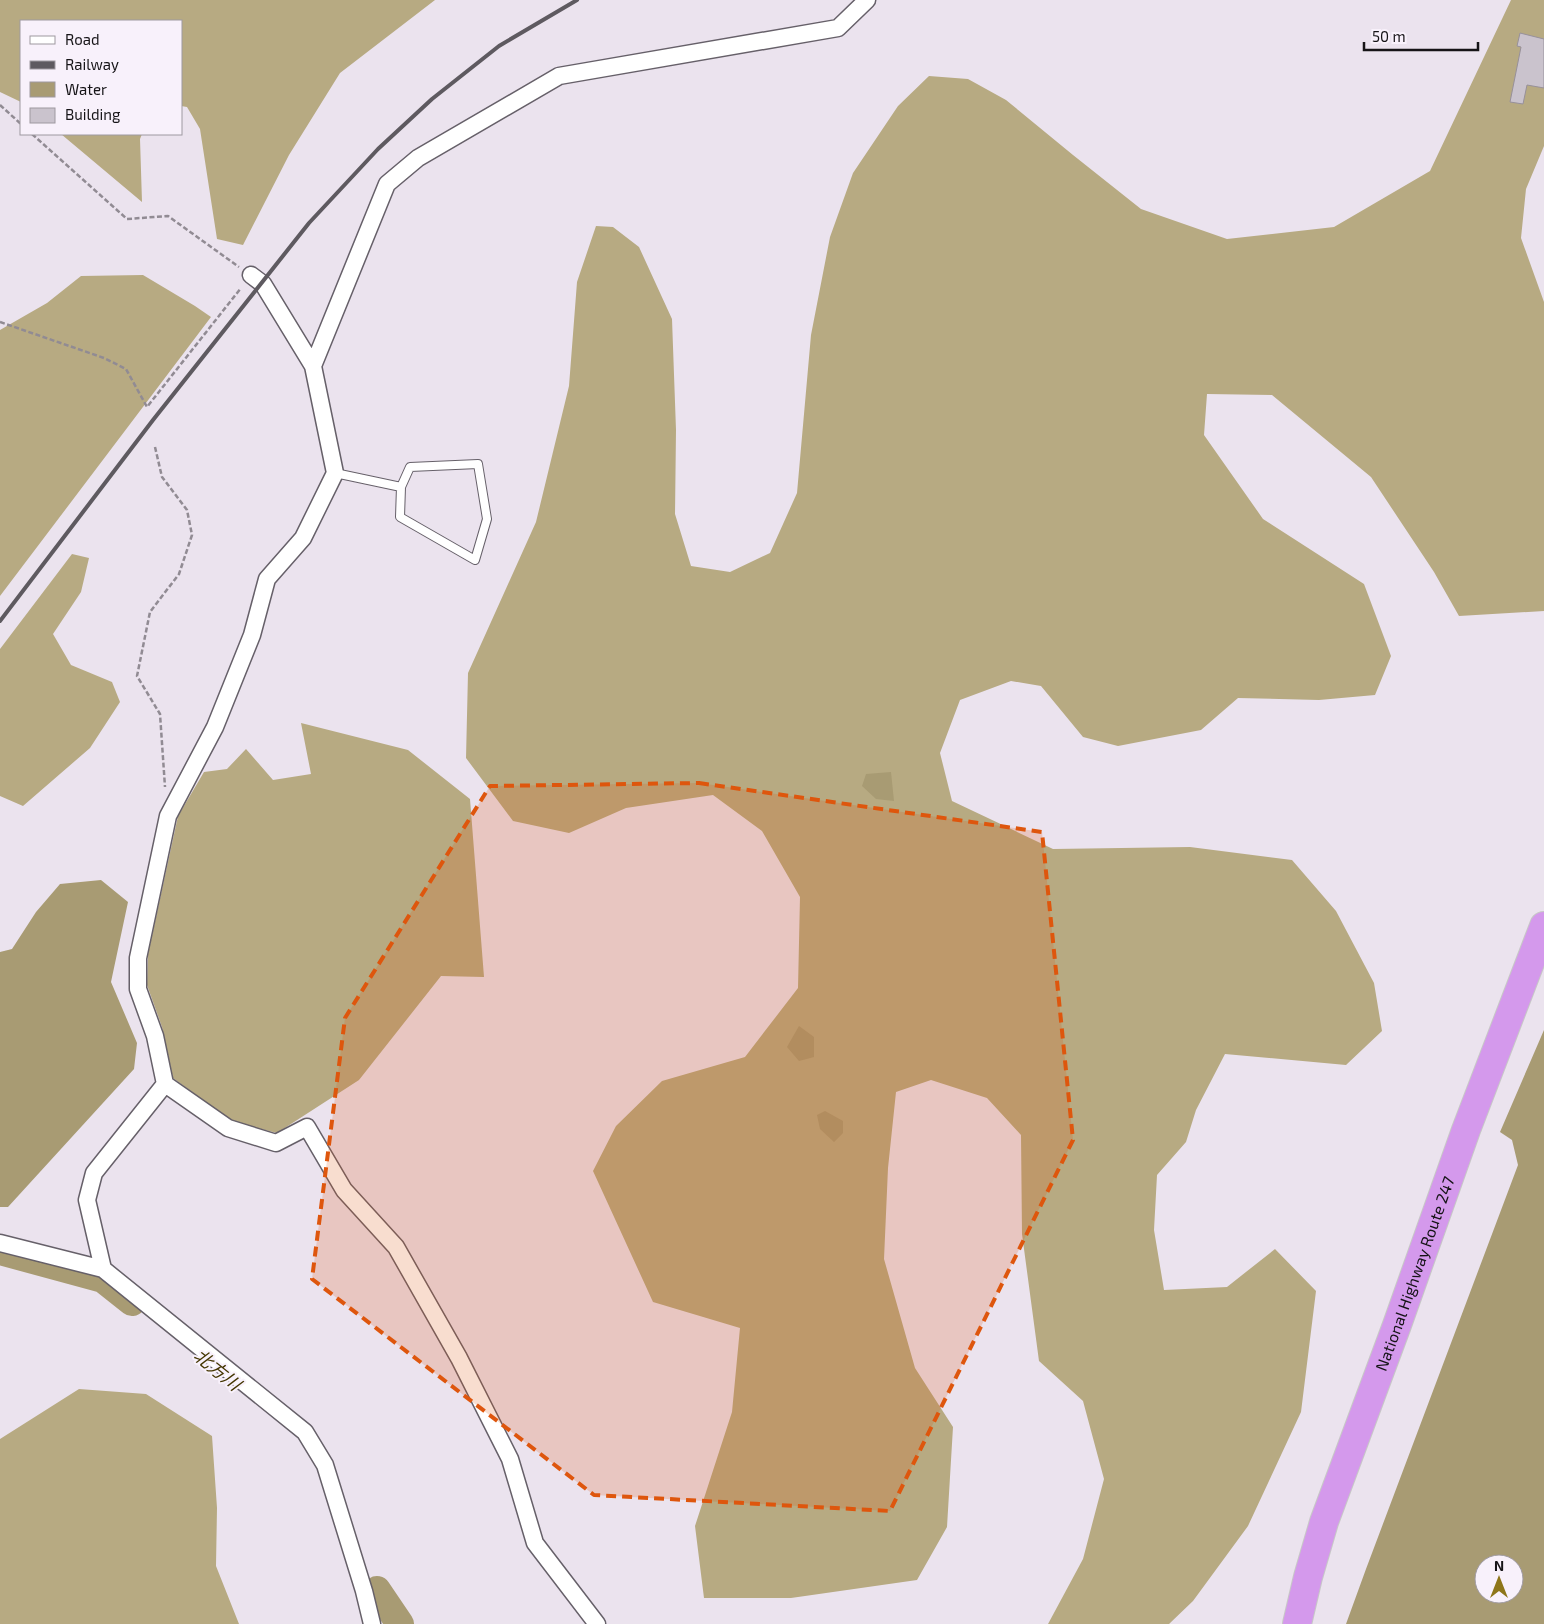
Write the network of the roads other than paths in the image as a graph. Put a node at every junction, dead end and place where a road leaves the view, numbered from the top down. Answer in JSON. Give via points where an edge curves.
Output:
{"nodes":[{"id":1,"x":867,"y":0,"type":"edge"},
{"id":2,"x":251,"y":275,"type":"road end"},
{"id":3,"x":312,"y":366,"type":"junction"},
{"id":4,"x":335,"y":473,"type":"junction"},
{"id":5,"x":401,"y":487,"type":"junction"},
{"id":6,"x":1544,"y":926,"type":"edge"},
{"id":7,"x":165,"y":1084,"type":"junction"},
{"id":8,"x":0,"y":1243,"type":"edge"},
{"id":9,"x":103,"y":1269,"type":"junction"},
{"id":10,"x":372,"y":1624,"type":"edge"},
{"id":11,"x":597,"y":1624,"type":"edge"},
{"id":12,"x":1297,"y":1624,"type":"edge"}],
"edges":[{"from":1,"to":3,"type":"street","via":[[838,28],[559,76],[418,158],[387,184]]},
{"from":2,"to":3,"type":"street","via":[[262,284]]},
{"from":3,"to":4,"type":"street"},
{"from":4,"to":5,"type":"lane"},
{"from":4,"to":7,"type":"street","via":[[303,538],[267,579],[252,635],[215,727],[168,816],[138,958],[138,989],[155,1036]]},
{"from":5,"to":5,"type":"lane","via":[[410,467],[478,464],[487,519],[475,560],[400,517]]},
{"from":6,"to":12,"type":"highway","name":"National Highway Route 247","via":[[1466,1130],[1324,1522]]},
{"from":7,"to":9,"type":"street","via":[[94,1173],[87,1200]]},
{"from":7,"to":11,"type":"street","via":[[228,1128],[276,1143],[307,1127],[344,1190],[396,1247],[459,1358],[510,1459],[535,1543]]},
{"from":8,"to":9,"type":"street"},
{"from":9,"to":10,"type":"street","via":[[305,1432],[325,1465]]}]}
